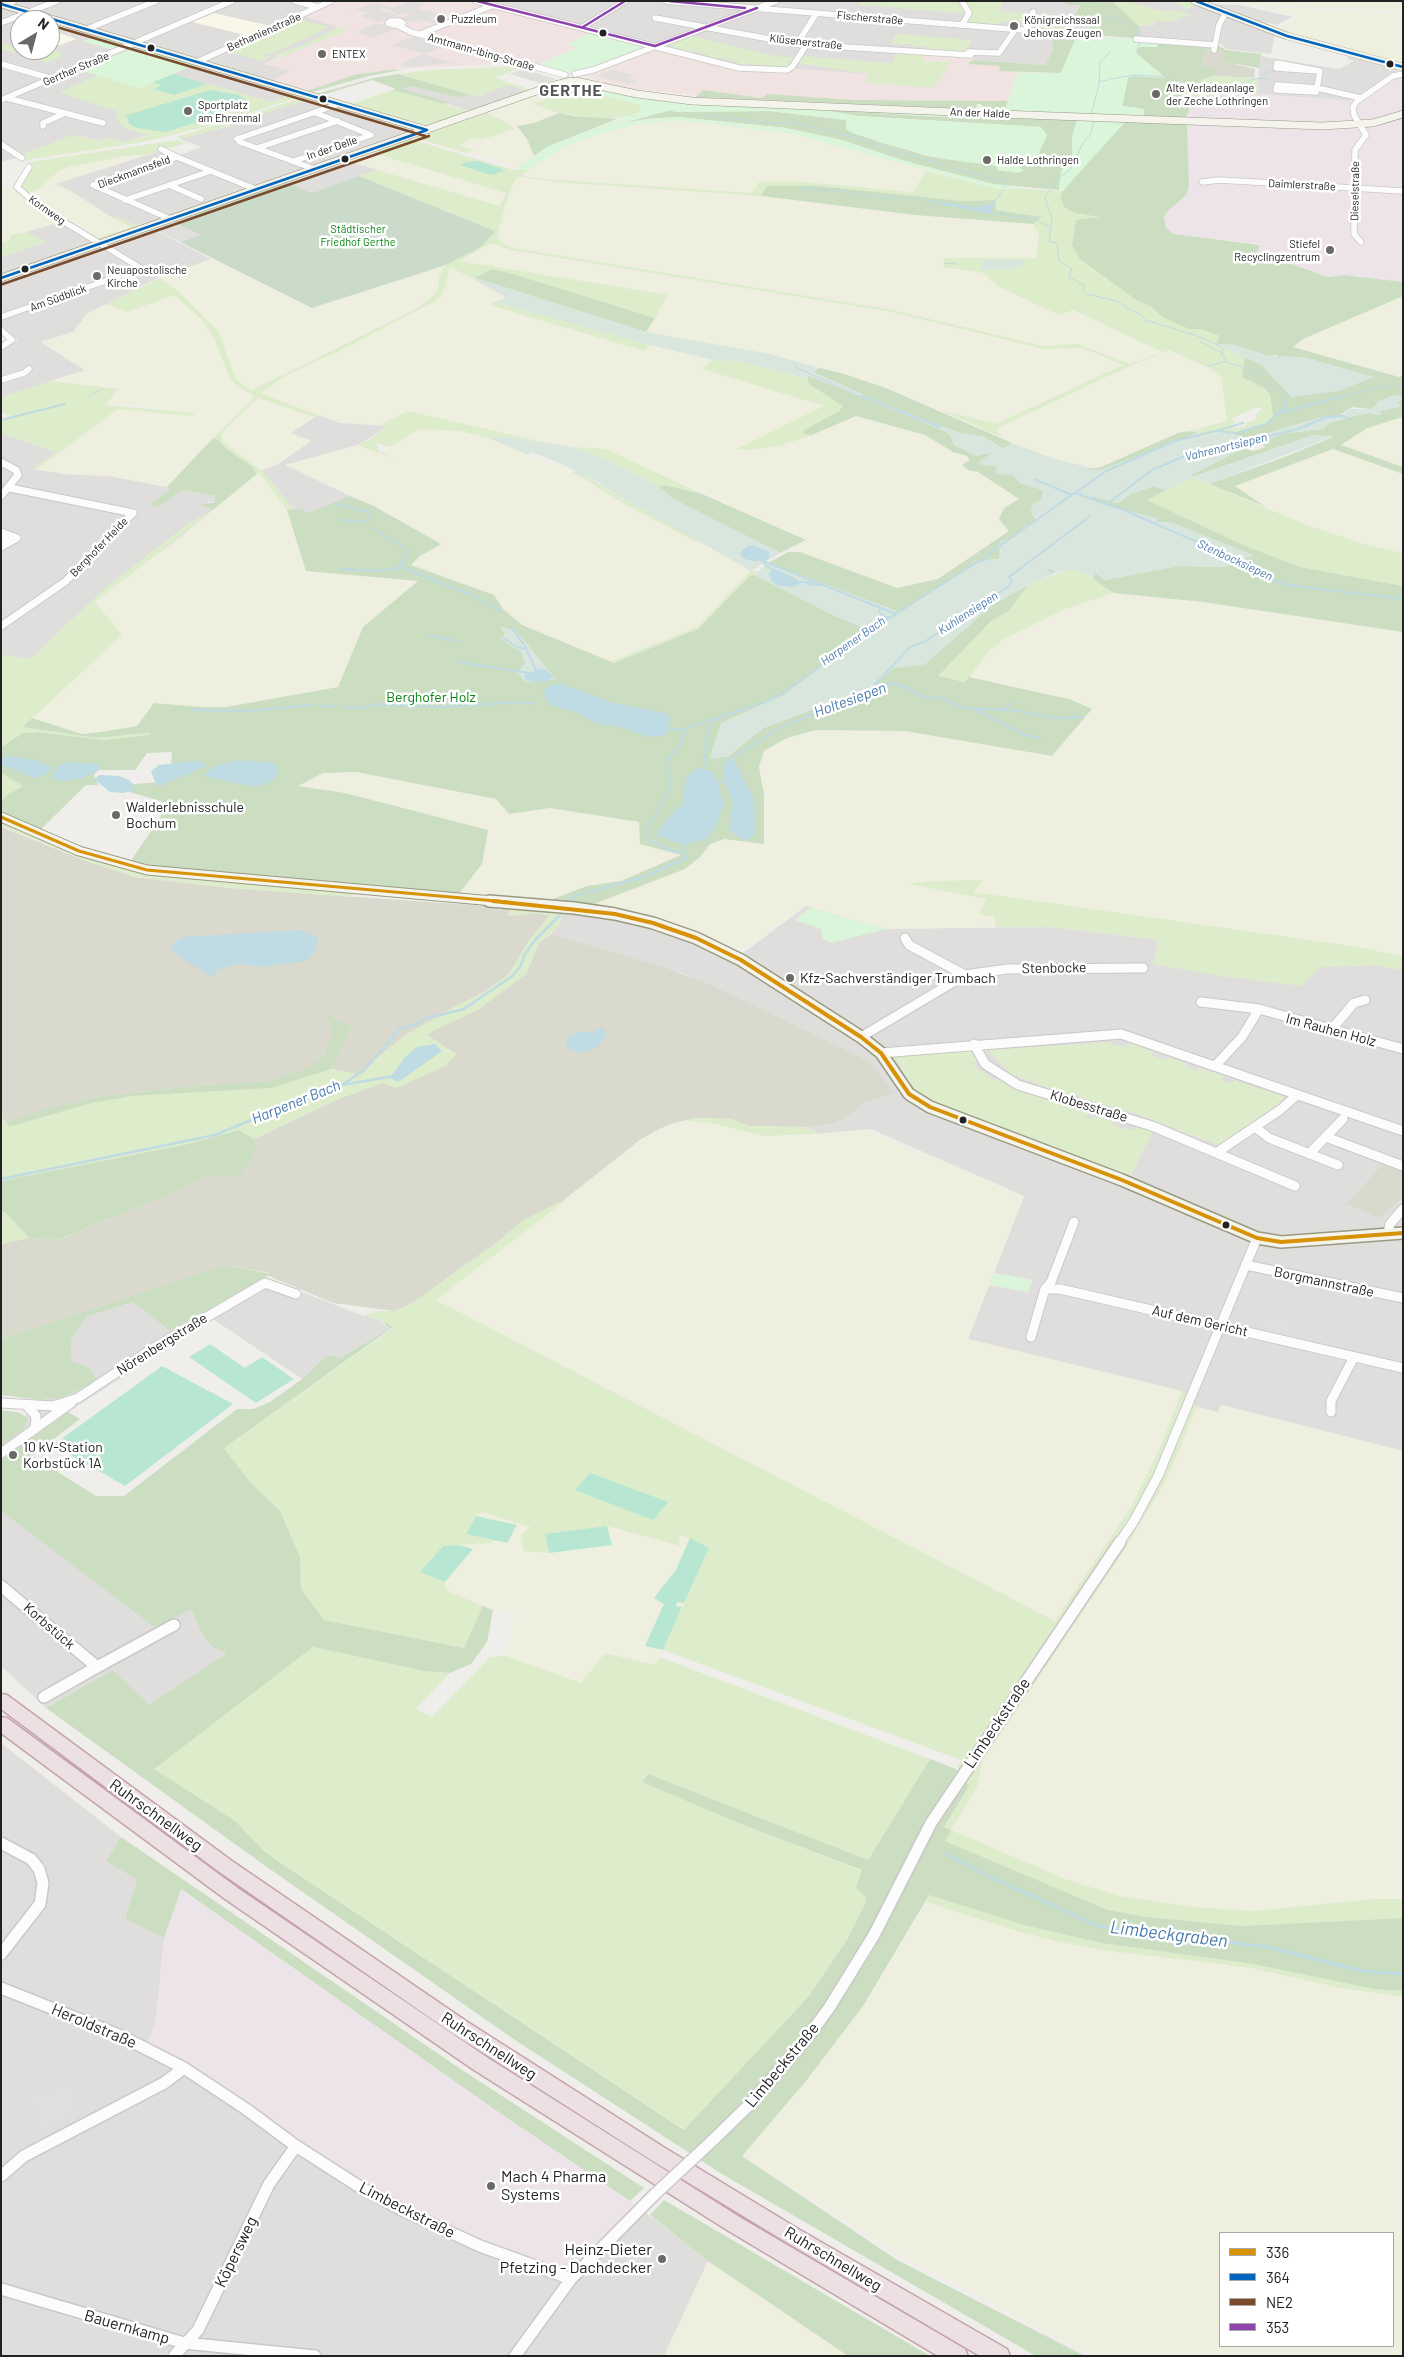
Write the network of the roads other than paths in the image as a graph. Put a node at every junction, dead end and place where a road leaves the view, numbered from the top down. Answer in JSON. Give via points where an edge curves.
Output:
{"nodes":[{"id":1,"x":14,"y":1,"type":"edge"},
{"id":2,"x":58,"y":1,"type":"edge"},
{"id":3,"x":156,"y":1,"type":"edge"},
{"id":4,"x":232,"y":1,"type":"edge"},
{"id":5,"x":294,"y":1,"type":"edge"},
{"id":6,"x":331,"y":1,"type":"edge"},
{"id":7,"x":476,"y":1,"type":"edge"},
{"id":8,"x":500,"y":1,"type":"edge"},
{"id":9,"x":624,"y":1,"type":"edge"},
{"id":10,"x":666,"y":1,"type":"edge"},
{"id":11,"x":776,"y":1,"type":"edge"},
{"id":12,"x":962,"y":1,"type":"edge"},
{"id":13,"x":1195,"y":1,"type":"edge"},
{"id":14,"x":494,"y":4,"type":"junction"},
{"id":15,"x":2,"y":5,"type":"edge"},
{"id":16,"x":318,"y":7,"type":"junction"},
{"id":17,"x":757,"y":8,"type":"junction"},
{"id":18,"x":21,"y":10,"type":"edge"},
{"id":19,"x":34,"y":10,"type":"edge"},
{"id":20,"x":1033,"y":12,"type":"dead end"},
{"id":21,"x":816,"y":14,"type":"junction"},
{"id":22,"x":1225,"y":14,"type":"junction"},
{"id":23,"x":656,"y":18,"type":"dead end"},
{"id":24,"x":60,"y":21,"type":"edge"},
{"id":25,"x":398,"y":25,"type":"dead end"},
{"id":26,"x":962,"y":26,"type":"junction"},
{"id":27,"x":583,"y":27,"type":"junction"},
{"id":28,"x":706,"y":27,"type":"junction"},
{"id":29,"x":87,"y":29,"type":"junction"},
{"id":30,"x":1015,"y":30,"type":"junction"},
{"id":31,"x":1025,"y":30,"type":"junction"},
{"id":32,"x":420,"y":34,"type":"junction"},
{"id":33,"x":1073,"y":34,"type":"dead end"},
{"id":34,"x":1136,"y":39,"type":"dead end"},
{"id":35,"x":135,"y":44,"type":"junction"},
{"id":36,"x":797,"y":44,"type":"junction"},
{"id":37,"x":808,"y":44,"type":"junction"},
{"id":38,"x":655,"y":46,"type":"junction"},
{"id":39,"x":197,"y":62,"type":"junction"},
{"id":40,"x":1,"y":64,"type":"edge"},
{"id":41,"x":1403,"y":68,"type":"edge"},
{"id":42,"x":1320,"y":71,"type":"junction"},
{"id":43,"x":1403,"y":74,"type":"edge"},
{"id":44,"x":565,"y":77,"type":"junction"},
{"id":45,"x":578,"y":78,"type":"junction"},
{"id":46,"x":52,"y":79,"type":"junction"},
{"id":47,"x":1279,"y":80,"type":"dead end"},
{"id":48,"x":551,"y":86,"type":"junction"},
{"id":49,"x":1317,"y":88,"type":"junction"},
{"id":50,"x":1361,"y":98,"type":"junction"},
{"id":51,"x":4,"y":99,"type":"edge"},
{"id":52,"x":339,"y":104,"type":"junction"},
{"id":53,"x":316,"y":113,"type":"junction"},
{"id":54,"x":63,"y":114,"type":"junction"},
{"id":55,"x":1403,"y":114,"type":"edge"},
{"id":56,"x":338,"y":121,"type":"junction"},
{"id":57,"x":103,"y":123,"type":"dead end"},
{"id":58,"x":1362,"y":125,"type":"junction"},
{"id":59,"x":43,"y":126,"type":"dead end"},
{"id":60,"x":427,"y":130,"type":"junction"},
{"id":61,"x":1,"y":144,"type":"edge"},
{"id":62,"x":258,"y":148,"type":"junction"},
{"id":63,"x":161,"y":149,"type":"dead end"},
{"id":64,"x":177,"y":157,"type":"junction"},
{"id":65,"x":22,"y":158,"type":"dead end"},
{"id":66,"x":294,"y":161,"type":"junction"},
{"id":67,"x":29,"y":167,"type":"dead end"},
{"id":68,"x":314,"y":169,"type":"junction"},
{"id":69,"x":211,"y":171,"type":"junction"},
{"id":70,"x":1202,"y":182,"type":"dead end"},
{"id":71,"x":169,"y":185,"type":"junction"},
{"id":72,"x":1354,"y":188,"type":"junction"},
{"id":73,"x":255,"y":189,"type":"junction"},
{"id":74,"x":1403,"y":191,"type":"edge"},
{"id":75,"x":200,"y":198,"type":"dead end"},
{"id":76,"x":125,"y":200,"type":"junction"},
{"id":77,"x":170,"y":219,"type":"junction"},
{"id":78,"x":1361,"y":242,"type":"dead end"},
{"id":79,"x":99,"y":244,"type":"junction"},
{"id":80,"x":144,"y":270,"type":"joint"},
{"id":81,"x":1,"y":278,"type":"edge"},
{"id":82,"x":1,"y":318,"type":"edge"},
{"id":83,"x":1,"y":330,"type":"edge"},
{"id":84,"x":1,"y":347,"type":"edge"},
{"id":85,"x":29,"y":369,"type":"dead end"},
{"id":86,"x":1,"y":380,"type":"edge"},
{"id":87,"x":1,"y":462,"type":"edge"},
{"id":88,"x":10,"y":488,"type":"junction"},
{"id":89,"x":1,"y":496,"type":"edge"},
{"id":90,"x":1,"y":532,"type":"edge"},
{"id":91,"x":1,"y":539,"type":"edge"},
{"id":92,"x":10,"y":542,"type":"junction"},
{"id":93,"x":1,"y":547,"type":"edge"},
{"id":94,"x":1,"y":626,"type":"edge"},
{"id":95,"x":1,"y":817,"type":"edge"},
{"id":96,"x":905,"y":938,"type":"dead end"},
{"id":97,"x":1143,"y":968,"type":"dead end"},
{"id":98,"x":965,"y":975,"type":"junction"},
{"id":99,"x":1365,"y":1000,"type":"dead end"},
{"id":100,"x":1201,"y":1002,"type":"dead end"},
{"id":101,"x":1259,"y":1009,"type":"junction"},
{"id":102,"x":1331,"y":1030,"type":"junction"},
{"id":103,"x":861,"y":1037,"type":"junction"},
{"id":104,"x":974,"y":1044,"type":"junction"},
{"id":105,"x":1403,"y":1049,"type":"edge"},
{"id":106,"x":881,"y":1053,"type":"junction"},
{"id":107,"x":1215,"y":1066,"type":"junction"},
{"id":108,"x":1297,"y":1095,"type":"junction"},
{"id":109,"x":1343,"y":1119,"type":"dead end"},
{"id":110,"x":1255,"y":1127,"type":"junction"},
{"id":111,"x":1403,"y":1132,"type":"edge"},
{"id":112,"x":1326,"y":1137,"type":"junction"},
{"id":113,"x":1216,"y":1153,"type":"junction"},
{"id":114,"x":1309,"y":1154,"type":"junction"},
{"id":115,"x":1338,"y":1165,"type":"dead end"},
{"id":116,"x":1403,"y":1166,"type":"edge"},
{"id":117,"x":1295,"y":1186,"type":"dead end"},
{"id":118,"x":1403,"y":1209,"type":"edge"},
{"id":119,"x":1074,"y":1222,"type":"dead end"},
{"id":120,"x":1388,"y":1233,"type":"junction"},
{"id":121,"x":1403,"y":1234,"type":"edge"},
{"id":122,"x":1257,"y":1238,"type":"junction"},
{"id":123,"x":1246,"y":1265,"type":"junction"},
{"id":124,"x":1045,"y":1289,"type":"junction"},
{"id":125,"x":296,"y":1294,"type":"dead end"},
{"id":126,"x":1403,"y":1298,"type":"edge"},
{"id":127,"x":1222,"y":1326,"type":"junction"},
{"id":128,"x":1031,"y":1337,"type":"dead end"},
{"id":129,"x":1354,"y":1357,"type":"junction"},
{"id":130,"x":1403,"y":1368,"type":"edge"},
{"id":131,"x":78,"y":1398,"type":"junction"},
{"id":132,"x":1,"y":1403,"type":"edge"},
{"id":133,"x":27,"y":1406,"type":"junction"},
{"id":134,"x":1331,"y":1412,"type":"dead end"},
{"id":135,"x":35,"y":1429,"type":"junction"},
{"id":136,"x":1,"y":1453,"type":"edge"},
{"id":137,"x":1,"y":1586,"type":"edge"},
{"id":138,"x":174,"y":1625,"type":"dead end"},
{"id":139,"x":97,"y":1667,"type":"junction"},
{"id":140,"x":44,"y":1697,"type":"dead end"},
{"id":141,"x":1,"y":1700,"type":"edge"},
{"id":142,"x":1,"y":1723,"type":"edge"},
{"id":143,"x":1,"y":1842,"type":"edge"},
{"id":144,"x":1,"y":1954,"type":"edge"},
{"id":145,"x":1,"y":1988,"type":"edge"},
{"id":146,"x":184,"y":2068,"type":"junction"},
{"id":147,"x":296,"y":2146,"type":"junction"},
{"id":148,"x":1,"y":2176,"type":"edge"},
{"id":149,"x":571,"y":2279,"type":"junction"},
{"id":150,"x":1,"y":2289,"type":"edge"},
{"id":151,"x":184,"y":2343,"type":"junction"},
{"id":152,"x":174,"y":2356,"type":"edge"},
{"id":153,"x":315,"y":2356,"type":"edge"},
{"id":154,"x":515,"y":2356,"type":"edge"},
{"id":155,"x":957,"y":2356,"type":"edge"},
{"id":156,"x":999,"y":2356,"type":"edge"}],
"edges":[{"from":1,"to":15,"type":"street"},
{"from":2,"to":19,"type":"street"},
{"from":3,"to":29,"type":"street"},
{"from":4,"to":35,"type":"street","name":"Gerther Straße"},
{"from":5,"to":16,"type":"street"},
{"from":6,"to":16,"type":"street","name":"Bethanienstraße"},
{"from":7,"to":14,"type":"street"},
{"from":8,"to":14,"type":"street"},
{"from":9,"to":27,"type":"street"},
{"from":10,"to":17,"type":"street","name":"Fischerstraße"},
{"from":11,"to":17,"type":"street"},
{"from":12,"to":26,"type":"street","via":[[969,12]]},
{"from":13,"to":22,"type":"street"},
{"from":14,"to":27,"type":"street"},
{"from":14,"to":32,"type":"street"},
{"from":15,"to":18,"type":"street"},
{"from":16,"to":39,"type":"street","name":"Bethanienstraße"},
{"from":17,"to":21,"type":"street","name":"Fischerstraße"},
{"from":17,"to":28,"type":"street"},
{"from":20,"to":31,"type":"street"},
{"from":21,"to":26,"type":"street","name":"Fischerstraße"},
{"from":21,"to":36,"type":"street"},
{"from":22,"to":34,"type":"street","via":[[1219,25],[1215,47]]},
{"from":22,"to":41,"type":"street","via":[[1301,40]]},
{"from":23,"to":28,"type":"street","name":"Klüsenerstraße"},
{"from":24,"to":29,"type":"street"},
{"from":25,"to":32,"type":"street","name":"Amtmann-Ibing-Straße"},
{"from":26,"to":30,"type":"street","name":"Fischerstraße"},
{"from":27,"to":38,"type":"street"},
{"from":28,"to":36,"type":"street","name":"Klüsenerstraße"},
{"from":28,"to":38,"type":"street"},
{"from":29,"to":35,"type":"street"},
{"from":30,"to":31,"type":"street","name":"Fischerstraße"},
{"from":30,"to":37,"type":"street","name":"Klüsenerstraße","via":[[999,54]]},
{"from":31,"to":33,"type":"street","name":"Fischerstraße"},
{"from":32,"to":44,"type":"street","name":"Amtmann-Ibing-Straße"},
{"from":35,"to":39,"type":"street"},
{"from":35,"to":46,"type":"street","name":"Gerther Straße"},
{"from":36,"to":37,"type":"street","name":"Klüsenerstraße"},
{"from":37,"to":38,"type":"street","via":[[792,67],[784,70],[739,68]]},
{"from":38,"to":45,"type":"street"},
{"from":39,"to":52,"type":"street"},
{"from":40,"to":46,"type":"street"},
{"from":41,"to":43,"type":"street","via":[[1399,71]]},
{"from":42,"to":42,"type":"street","via":[[1277,63],[1276,68]]},
{"from":42,"to":49,"type":"street"},
{"from":43,"to":50,"type":"street","via":[[1393,76]]},
{"from":44,"to":45,"type":"street","name":"An der Halde"},
{"from":44,"to":48,"type":"street"},
{"from":45,"to":48,"type":"street"},
{"from":45,"to":58,"type":"street","name":"An der Halde","via":[[651,96],[708,102],[1114,119]]},
{"from":46,"to":51,"type":"street","name":"Gerther Straße"},
{"from":47,"to":49,"type":"street"},
{"from":48,"to":60,"type":"street"},
{"from":49,"to":49,"type":"street","via":[[1277,86],[1276,90]]},
{"from":49,"to":50,"type":"street"},
{"from":50,"to":58,"type":"street","via":[[1354,103],[1353,111]]},
{"from":51,"to":54,"type":"street"},
{"from":52,"to":53,"type":"street"},
{"from":52,"to":60,"type":"street"},
{"from":53,"to":56,"type":"street","name":"In der Delle"},
{"from":53,"to":62,"type":"street","via":[[237,139]]},
{"from":54,"to":57,"type":"street"},
{"from":54,"to":59,"type":"street","via":[[43,123]]},
{"from":55,"to":58,"type":"street"},
{"from":56,"to":62,"type":"street"},
{"from":56,"to":66,"type":"street","name":"In der Delle","via":[[371,135]]},
{"from":58,"to":72,"type":"street","name":"Dieselstraße","via":[[1366,135],[1356,150]]},
{"from":60,"to":68,"type":"street"},
{"from":61,"to":65,"type":"street"},
{"from":62,"to":66,"type":"street"},
{"from":63,"to":64,"type":"street","name":"Dieckmannsfeld"},
{"from":64,"to":69,"type":"street","name":"Dieckmannsfeld"},
{"from":64,"to":76,"type":"street","name":"Dieckmannsfeld","via":[[93,185]]},
{"from":66,"to":68,"type":"street"},
{"from":67,"to":79,"type":"street","name":"Kornweg","via":[[17,187],[41,208]]},
{"from":68,"to":73,"type":"street"},
{"from":69,"to":71,"type":"street","name":"Dieckmannsfeld"},
{"from":69,"to":73,"type":"street","name":"Dieckmannsfeld"},
{"from":70,"to":72,"type":"street","name":"Daimlerstraße","via":[[1220,180]]},
{"from":71,"to":75,"type":"street","name":"Dieckmannsfeld"},
{"from":71,"to":76,"type":"street","name":"Dieckmannsfeld"},
{"from":72,"to":74,"type":"street","name":"Daimlerstraße"},
{"from":72,"to":78,"type":"street","name":"Dieselstraße","via":[[1354,234]]},
{"from":73,"to":77,"type":"street"},
{"from":76,"to":77,"type":"street","name":"Dieckmannsfeld"},
{"from":77,"to":79,"type":"street"},
{"from":79,"to":80,"type":"street"},
{"from":79,"to":81,"type":"street"},
{"from":80,"to":82,"type":"street","name":"Am Südblick"},
{"from":83,"to":84,"type":"street","via":[[12,340]]},
{"from":85,"to":86,"type":"street"},
{"from":87,"to":88,"type":"street","via":[[17,471],[17,478]]},
{"from":88,"to":89,"type":"street"},
{"from":88,"to":94,"type":"street","name":"Berghofer Heide","via":[[133,512],[66,581]]},
{"from":90,"to":92,"type":"street","via":[[16,538]]},
{"from":91,"to":92,"type":"street"},
{"from":92,"to":93,"type":"street"},
{"from":95,"to":103,"type":"street","via":[[79,851],[147,870],[574,908],[653,923],[696,938],[741,960]]},
{"from":96,"to":98,"type":"street","via":[[909,945]]},
{"from":97,"to":98,"type":"street","name":"Stenbocke","via":[[1007,968]]},
{"from":98,"to":103,"type":"street","name":"Stenbocke"},
{"from":99,"to":102,"type":"street","via":[[1354,1003]]},
{"from":100,"to":101,"type":"street","name":"Im Rauhen Holz"},
{"from":101,"to":102,"type":"street","name":"Im Rauhen Holz"},
{"from":101,"to":107,"type":"street","via":[[1242,1037]]},
{"from":102,"to":105,"type":"street","name":"Im Rauhen Holz"},
{"from":103,"to":106,"type":"street"},
{"from":104,"to":106,"type":"street"},
{"from":104,"to":107,"type":"street","via":[[1121,1034]]},
{"from":104,"to":113,"type":"street","name":"Klobesstraße","via":[[985,1064],[1018,1085],[1130,1118]]},
{"from":106,"to":122,"type":"street","via":[[909,1094],[930,1107],[1122,1180]]},
{"from":107,"to":108,"type":"street"},
{"from":108,"to":110,"type":"street"},
{"from":108,"to":111,"type":"street"},
{"from":109,"to":112,"type":"street"},
{"from":110,"to":113,"type":"street"},
{"from":110,"to":114,"type":"street","via":[[1269,1138]]},
{"from":112,"to":114,"type":"street"},
{"from":112,"to":116,"type":"street"},
{"from":113,"to":117,"type":"street","name":"Klobesstraße"},
{"from":114,"to":115,"type":"street"},
{"from":118,"to":120,"type":"street","via":[[1390,1224]]},
{"from":119,"to":124,"type":"street","via":[[1051,1282]]},
{"from":120,"to":121,"type":"street"},
{"from":120,"to":122,"type":"street","via":[[1290,1242]]},
{"from":122,"to":123,"type":"street","name":"Limbeckstraße"},
{"from":123,"to":126,"type":"street","name":"Borgmannstraße"},
{"from":123,"to":127,"type":"street","name":"Limbeckstraße"},
{"from":124,"to":127,"type":"street","name":"Auf dem Gericht","via":[[1060,1289]]},
{"from":124,"to":128,"type":"street"},
{"from":125,"to":131,"type":"street","name":"Nörenbergstraße","via":[[265,1283],[147,1352]]},
{"from":127,"to":129,"type":"street","name":"Auf dem Gericht"},
{"from":127,"to":149,"type":"street","name":"Limbeckstraße","bridge":true,"via":[[1147,1499],[931,1823],[874,1935],[844,1984],[807,2038],[750,2105]]},
{"from":129,"to":130,"type":"street","name":"Auf dem Gericht"},
{"from":129,"to":134,"type":"street","via":[[1331,1401]]},
{"from":131,"to":133,"type":"street","name":"Nörenbergstraße","via":[[53,1406]]},
{"from":131,"to":135,"type":"street"},
{"from":132,"to":133,"type":"street","name":"Nörenbergstraße"},
{"from":133,"to":135,"type":"street","via":[[36,1416]]},
{"from":135,"to":136,"type":"street"},
{"from":137,"to":139,"type":"street","name":"Korbstück"},
{"from":138,"to":139,"type":"street"},
{"from":139,"to":140,"type":"street"},
{"from":141,"to":156,"type":"highway","name":"Ruhrschnellweg","via":[[239,1876],[459,2027],[700,2179]]},
{"from":142,"to":155,"type":"highway","name":"Ruhrschnellweg","via":[[232,1894],[481,2064],[725,2219]]},
{"from":143,"to":144,"type":"street","via":[[30,1859],[39,1870],[43,1883],[40,1904]]},
{"from":145,"to":146,"type":"street","name":"Heroldstraße","via":[[119,2035]]},
{"from":146,"to":147,"type":"street","name":"Limbeckstraße"},
{"from":146,"to":148,"type":"street","via":[[164,2083],[24,2156]]},
{"from":147,"to":149,"type":"street","name":"Limbeckstraße","via":[[413,2216],[480,2246]]},
{"from":147,"to":151,"type":"street","name":"Köpersweg","via":[[269,2184],[198,2330]]},
{"from":149,"to":154,"type":"street"},
{"from":150,"to":151,"type":"street","name":"Bauernkamp"},
{"from":151,"to":152,"type":"street","name":"Köpersweg"},
{"from":151,"to":153,"type":"street","name":"Bauernkamp"}]}
